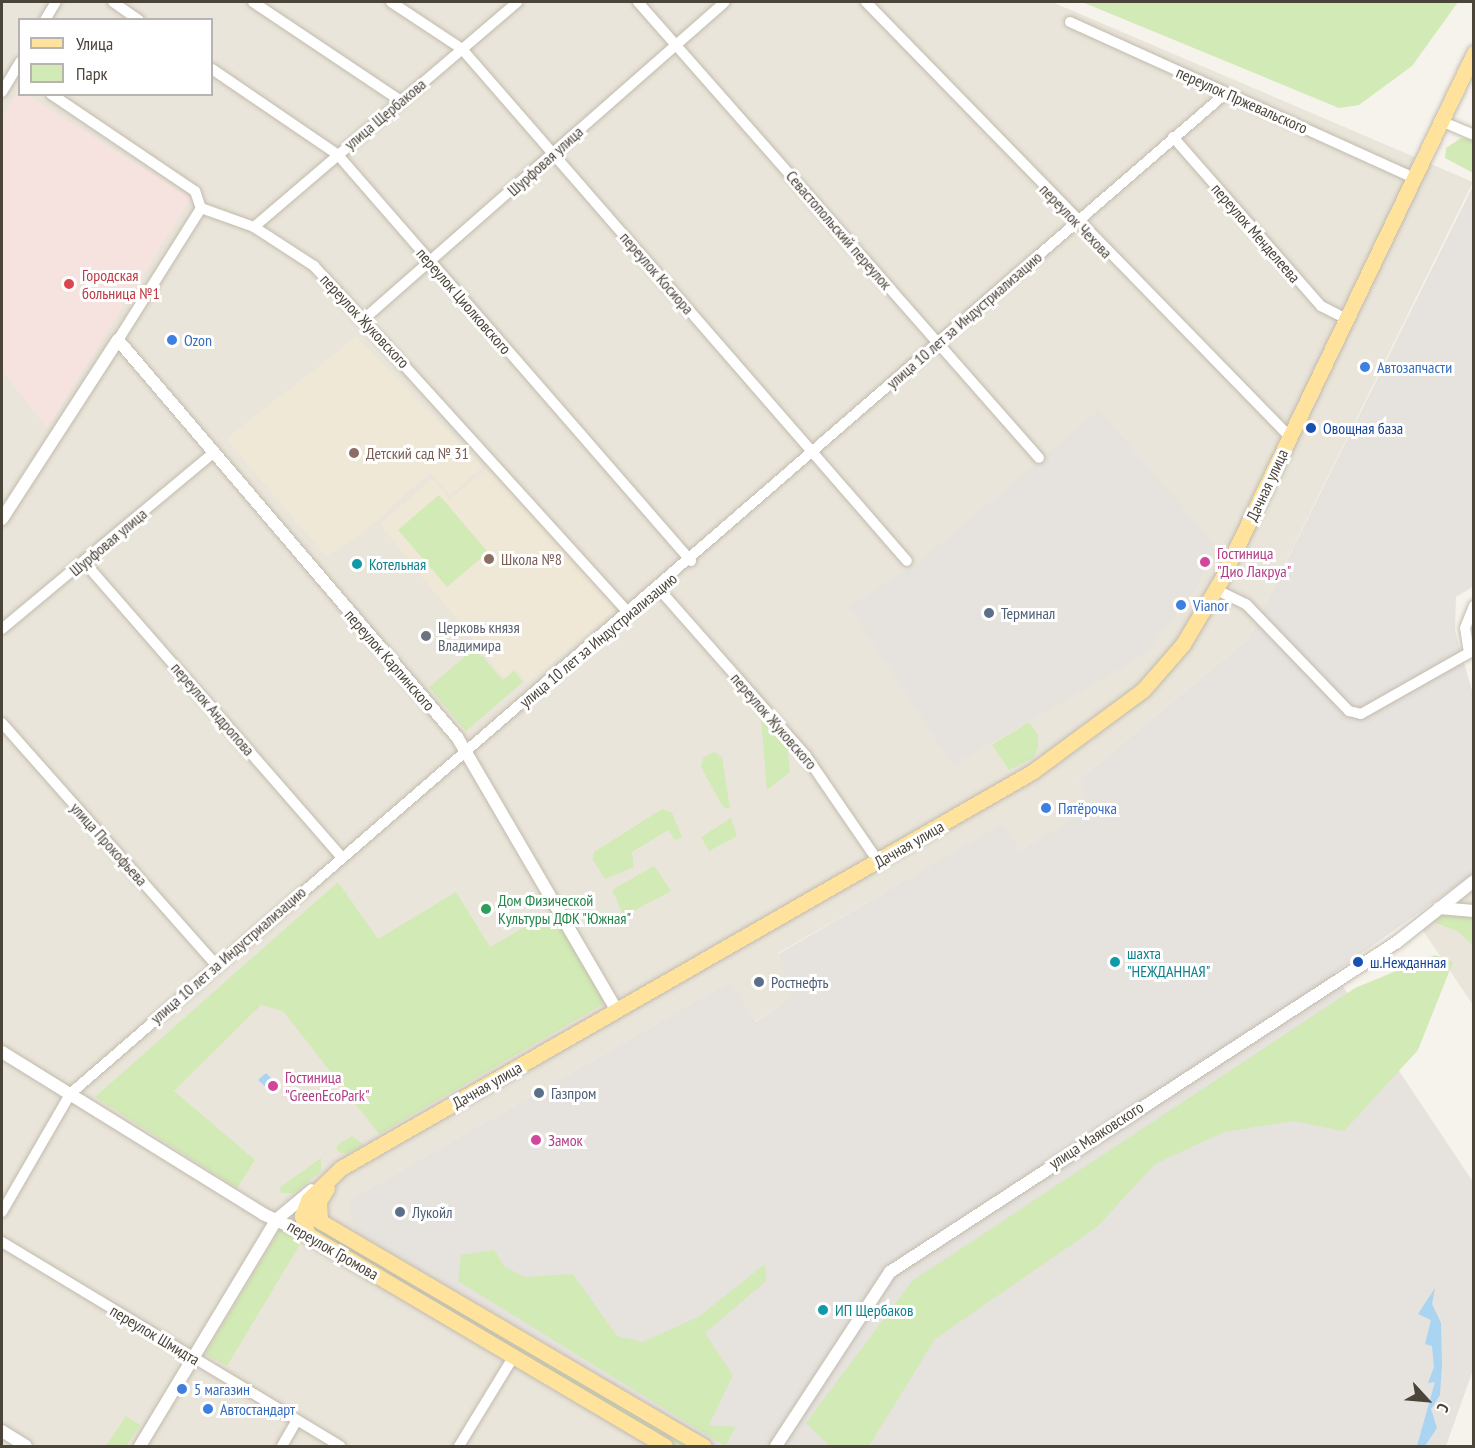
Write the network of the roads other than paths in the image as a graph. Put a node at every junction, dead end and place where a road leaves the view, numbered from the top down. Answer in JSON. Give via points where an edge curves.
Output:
{"nodes":[{"id":1,"x":56,"y":2,"type":"edge"},
{"id":2,"x":113,"y":2,"type":"edge"},
{"id":3,"x":253,"y":2,"type":"edge"},
{"id":4,"x":391,"y":2,"type":"edge"},
{"id":5,"x":517,"y":2,"type":"edge"},
{"id":6,"x":638,"y":2,"type":"edge"},
{"id":7,"x":725,"y":2,"type":"edge"},
{"id":8,"x":866,"y":2,"type":"edge"},
{"id":9,"x":46,"y":18,"type":"edge"},
{"id":10,"x":136,"y":18,"type":"edge"},
{"id":11,"x":1070,"y":22,"type":"dead end"},
{"id":12,"x":676,"y":45,"type":"junction"},
{"id":13,"x":462,"y":49,"type":"junction"},
{"id":14,"x":1473,"y":53,"type":"edge"},
{"id":15,"x":18,"y":69,"type":"edge"},
{"id":16,"x":213,"y":70,"type":"edge"},
{"id":17,"x":1473,"y":70,"type":"edge"},
{"id":18,"x":2,"y":92,"type":"edge"},
{"id":19,"x":1226,"y":93,"type":"junction"},
{"id":20,"x":54,"y":96,"type":"edge"},
{"id":21,"x":401,"y":101,"type":"junction"},
{"id":22,"x":1445,"y":122,"type":"junction"},
{"id":23,"x":1473,"y":135,"type":"edge"},
{"id":24,"x":1173,"y":137,"type":"junction"},
{"id":25,"x":554,"y":153,"type":"junction"},
{"id":26,"x":338,"y":155,"type":"junction"},
{"id":27,"x":1414,"y":178,"type":"junction"},
{"id":28,"x":201,"y":208,"type":"junction"},
{"id":29,"x":1076,"y":221,"type":"junction"},
{"id":30,"x":254,"y":227,"type":"junction"},
{"id":31,"x":430,"y":262,"type":"junction"},
{"id":32,"x":364,"y":320,"type":"junction"},
{"id":33,"x":1350,"y":321,"type":"junction"},
{"id":34,"x":118,"y":340,"type":"junction"},
{"id":35,"x":938,"y":343,"type":"junction"},
{"id":36,"x":1293,"y":439,"type":"junction"},
{"id":37,"x":213,"y":453,"type":"junction"},
{"id":38,"x":813,"y":454,"type":"junction"},
{"id":39,"x":1039,"y":458,"type":"dead end"},
{"id":40,"x":2,"y":519,"type":"edge"},
{"id":41,"x":692,"y":561,"type":"junction"},
{"id":42,"x":907,"y":561,"type":"dead end"},
{"id":43,"x":84,"y":563,"type":"junction"},
{"id":44,"x":659,"y":589,"type":"junction"},
{"id":45,"x":1220,"y":591,"type":"junction"},
{"id":46,"x":1473,"y":606,"type":"edge"},
{"id":47,"x":629,"y":614,"type":"junction"},
{"id":48,"x":2,"y":629,"type":"edge"},
{"id":49,"x":2,"y":723,"type":"edge"},
{"id":50,"x":466,"y":752,"type":"junction"},
{"id":51,"x":341,"y":856,"type":"junction"},
{"id":52,"x":880,"y":865,"type":"junction"},
{"id":53,"x":1473,"y":881,"type":"edge"},
{"id":54,"x":1439,"y":908,"type":"junction"},
{"id":55,"x":1473,"y":911,"type":"edge"},
{"id":56,"x":216,"y":965,"type":"junction"},
{"id":57,"x":619,"y":1015,"type":"junction"},
{"id":58,"x":2,"y":1052,"type":"edge"},
{"id":59,"x":70,"y":1095,"type":"junction"},
{"id":60,"x":321,"y":1188,"type":"junction"},
{"id":61,"x":2,"y":1212,"type":"edge"},
{"id":62,"x":303,"y":1216,"type":"junction"},
{"id":63,"x":276,"y":1219,"type":"junction"},
{"id":64,"x":320,"y":1221,"type":"junction"},
{"id":65,"x":308,"y":1235,"type":"junction"},
{"id":66,"x":2,"y":1242,"type":"edge"},
{"id":67,"x":514,"y":1356,"type":"junction"},
{"id":68,"x":194,"y":1358,"type":"junction"},
{"id":69,"x":297,"y":1420,"type":"junction"},
{"id":70,"x":2,"y":1431,"type":"edge"},
{"id":71,"x":26,"y":1446,"type":"edge"},
{"id":72,"x":140,"y":1446,"type":"edge"},
{"id":73,"x":282,"y":1446,"type":"edge"},
{"id":74,"x":340,"y":1446,"type":"edge"},
{"id":75,"x":459,"y":1446,"type":"edge"},
{"id":76,"x":665,"y":1446,"type":"edge"},
{"id":77,"x":704,"y":1446,"type":"edge"},
{"id":78,"x":776,"y":1446,"type":"edge"}],
"edges":[{"from":1,"to":9,"type":"street"},
{"from":2,"to":10,"type":"street"},
{"from":3,"to":21,"type":"street"},
{"from":4,"to":13,"type":"street","name":"переулок Косиора"},
{"from":5,"to":13,"type":"street","name":"улица Щербакова"},
{"from":6,"to":12,"type":"street","name":"Севастопольский переулок"},
{"from":7,"to":12,"type":"street","name":"Шурфовая улица"},
{"from":8,"to":29,"type":"street","name":"переулок Чехова"},
{"from":11,"to":19,"type":"street","name":"переулок Пржевальского"},
{"from":12,"to":25,"type":"street","name":"Шурфовая улица"},
{"from":12,"to":35,"type":"street","name":"Севастопольский переулок"},
{"from":13,"to":21,"type":"street","name":"улица Щербакова"},
{"from":13,"to":25,"type":"street","name":"переулок Косиора"},
{"from":14,"to":22,"type":"main road","name":"Дачная улица"},
{"from":15,"to":18,"type":"street"},
{"from":16,"to":26,"type":"street","name":"переулок Циолковского"},
{"from":17,"to":22,"type":"main road","name":"Дачная улица"},
{"from":19,"to":24,"type":"street","name":"улица 10 лет за Индустриализацию"},
{"from":19,"to":27,"type":"street","name":"переулок Пржевальского"},
{"from":20,"to":28,"type":"street","via":[[195,191]]},
{"from":21,"to":26,"type":"street","name":"улица Щербакова"},
{"from":22,"to":23,"type":"street"},
{"from":22,"to":27,"type":"main road","name":"Дачная улица"},
{"from":22,"to":33,"type":"main road","name":"Дачная улица"},
{"from":24,"to":29,"type":"street","name":"улица 10 лет за Индустриализацию"},
{"from":24,"to":33,"type":"street","name":"переулок Менделеева","via":[[1320,306]]},
{"from":25,"to":31,"type":"street","name":"Шурфовая улица"},
{"from":25,"to":38,"type":"street","name":"переулок Косиора"},
{"from":26,"to":30,"type":"street","name":"улица Щербакова"},
{"from":26,"to":31,"type":"street","name":"переулок Циолковского"},
{"from":27,"to":33,"type":"main road","name":"Дачная улица"},
{"from":28,"to":30,"type":"street","name":"переулок Жуковского"},
{"from":28,"to":34,"type":"street"},
{"from":29,"to":35,"type":"street","name":"улица 10 лет за Индустриализацию"},
{"from":29,"to":36,"type":"street","name":"переулок Чехова"},
{"from":30,"to":32,"type":"street","name":"переулок Жуковского","via":[[314,266]]},
{"from":31,"to":32,"type":"street","name":"Шурфовая улица"},
{"from":31,"to":41,"type":"street","name":"переулок Циолковского"},
{"from":32,"to":47,"type":"street","name":"переулок Жуковского"},
{"from":33,"to":36,"type":"main road","name":"Дачная улица"},
{"from":34,"to":37,"type":"street","name":"переулок Карпинского"},
{"from":34,"to":40,"type":"street"},
{"from":35,"to":38,"type":"street","name":"улица 10 лет за Индустриализацию"},
{"from":35,"to":39,"type":"street","name":"Севастопольский переулок"},
{"from":36,"to":45,"type":"main road","name":"Дачная улица"},
{"from":37,"to":43,"type":"street","name":"Шурфовая улица"},
{"from":37,"to":50,"type":"street","name":"переулок Карпинского"},
{"from":38,"to":41,"type":"street","name":"улица 10 лет за Индустриализацию"},
{"from":38,"to":42,"type":"street","name":"переулок Косиора"},
{"from":41,"to":44,"type":"street","name":"улица 10 лет за Индустриализацию"},
{"from":43,"to":48,"type":"street","name":"Шурфовая улица"},
{"from":43,"to":51,"type":"street","name":"переулок Андропова"},
{"from":44,"to":47,"type":"street","name":"улица 10 лет за Индустриализацию"},
{"from":44,"to":52,"type":"street","name":"переулок Жуковского","via":[[806,756]]},
{"from":45,"to":46,"type":"street","via":[[1246,604],[1349,711],[1361,714],[1469,653],[1465,628]]},
{"from":45,"to":52,"type":"main road","name":"Дачная улица","via":[[1165,666],[1067,754]]},
{"from":47,"to":50,"type":"street","name":"улица 10 лет за Индустриализацию"},
{"from":49,"to":56,"type":"street","name":"улица Прокофьева"},
{"from":50,"to":51,"type":"street","name":"улица 10 лет за Индустриализацию"},
{"from":50,"to":57,"type":"street","name":"переулок Карпинского"},
{"from":51,"to":56,"type":"street","name":"улица 10 лет за Индустриализацию"},
{"from":52,"to":57,"type":"main road","name":"Дачная улица"},
{"from":53,"to":54,"type":"street","name":"улица Маяковского"},
{"from":54,"to":55,"type":"street"},
{"from":54,"to":78,"type":"street","name":"улица Маяковского","via":[[1397,942],[891,1272]]},
{"from":56,"to":59,"type":"street","name":"улица 10 лет за Индустриализацию"},
{"from":57,"to":60,"type":"main road","name":"Дачная улица"},
{"from":58,"to":59,"type":"street","name":"переулок Громова"},
{"from":59,"to":61,"type":"street","name":"улица 10 лет за Индустриализацию"},
{"from":59,"to":63,"type":"street","name":"переулок Громова"},
{"from":60,"to":62,"type":"main road"},
{"from":60,"to":63,"type":"street","name":"Дачная улица"},
{"from":60,"to":64,"type":"main road","name":"переулок Громова"},
{"from":62,"to":63,"type":"street"},
{"from":62,"to":64,"type":"main road"},
{"from":62,"to":65,"type":"main road"},
{"from":63,"to":65,"type":"street","name":"переулок Громова"},
{"from":63,"to":68,"type":"street","name":"Дачная улица"},
{"from":64,"to":77,"type":"main road","name":"переулок Громова"},
{"from":65,"to":67,"type":"main road","name":"переулок Громова"},
{"from":66,"to":68,"type":"street","name":"переулок Шмидта"},
{"from":67,"to":75,"type":"street"},
{"from":67,"to":76,"type":"main road","name":"переулок Громова"},
{"from":68,"to":69,"type":"street","name":"переулок Шмидта"},
{"from":68,"to":72,"type":"street","name":"Дачная улица"},
{"from":69,"to":73,"type":"street"},
{"from":69,"to":74,"type":"street","name":"переулок Шмидта"},
{"from":70,"to":71,"type":"street"}]}
